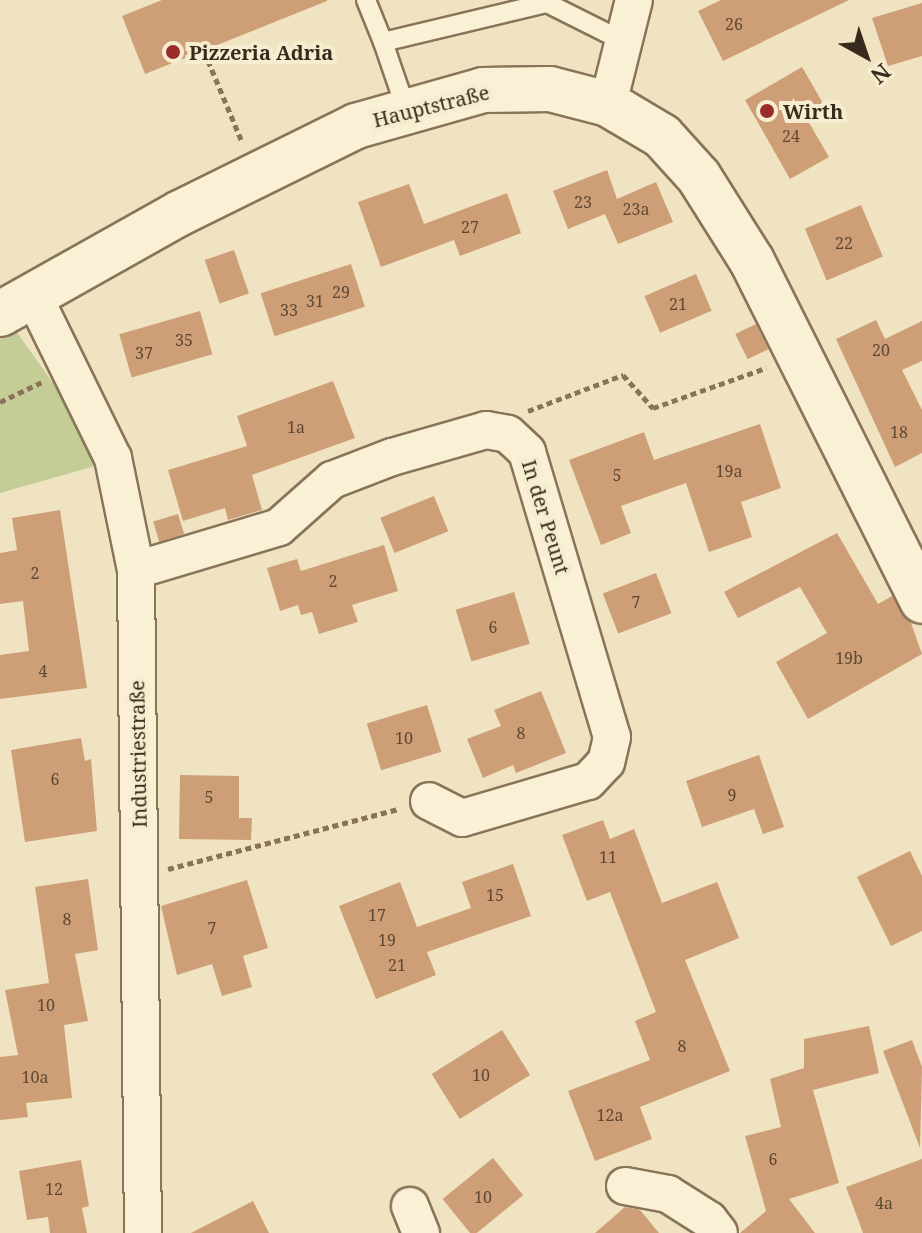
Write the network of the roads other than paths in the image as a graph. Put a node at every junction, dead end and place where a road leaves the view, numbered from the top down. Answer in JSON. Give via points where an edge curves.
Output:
{"nodes":[{"id":1,"x":366,"y":0,"type":"edge"},
{"id":2,"x":634,"y":0,"type":"edge"},
{"id":3,"x":383,"y":42,"type":"junction"},
{"id":4,"x":625,"y":42,"type":"junction"},
{"id":5,"x":608,"y":104,"type":"junction"},
{"id":6,"x":406,"y":109,"type":"junction"},
{"id":7,"x":17,"y":305,"type":"edge"},
{"id":8,"x":136,"y":570,"type":"junction"},
{"id":9,"x":922,"y":601,"type":"edge"},
{"id":10,"x":429,"y":801,"type":"road end"},
{"id":11,"x":625,"y":1186,"type":"dead end"},
{"id":12,"x":143,"y":1233,"type":"edge"},
{"id":13,"x":719,"y":1233,"type":"edge"}],
"edges":[{"from":1,"to":3,"type":"lane"},
{"from":2,"to":4,"type":"street"},
{"from":3,"to":4,"type":"lane","via":[[547,3]]},
{"from":3,"to":6,"type":"lane"},
{"from":4,"to":5,"type":"street"},
{"from":5,"to":6,"type":"street","name":"Hauptstraße","via":[[550,89],[483,90]]},
{"from":5,"to":9,"type":"street","name":"Hauptstraße","via":[[662,136],[699,177],[752,261]]},
{"from":6,"to":7,"type":"street","name":"Hauptstraße","via":[[356,126],[180,213]]},
{"from":7,"to":8,"type":"street","name":"Industriestraße","via":[[70,369],[113,458]]},
{"from":8,"to":10,"type":"street","name":"In der Peunt","via":[[279,527],[332,480],[486,430],[508,434],[527,452],[612,737],[606,762],[588,781],[462,818]]},
{"from":8,"to":12,"type":"street","name":"Industriestraße"},
{"from":11,"to":13,"type":"street","via":[[668,1194],[709,1220]]}]}
